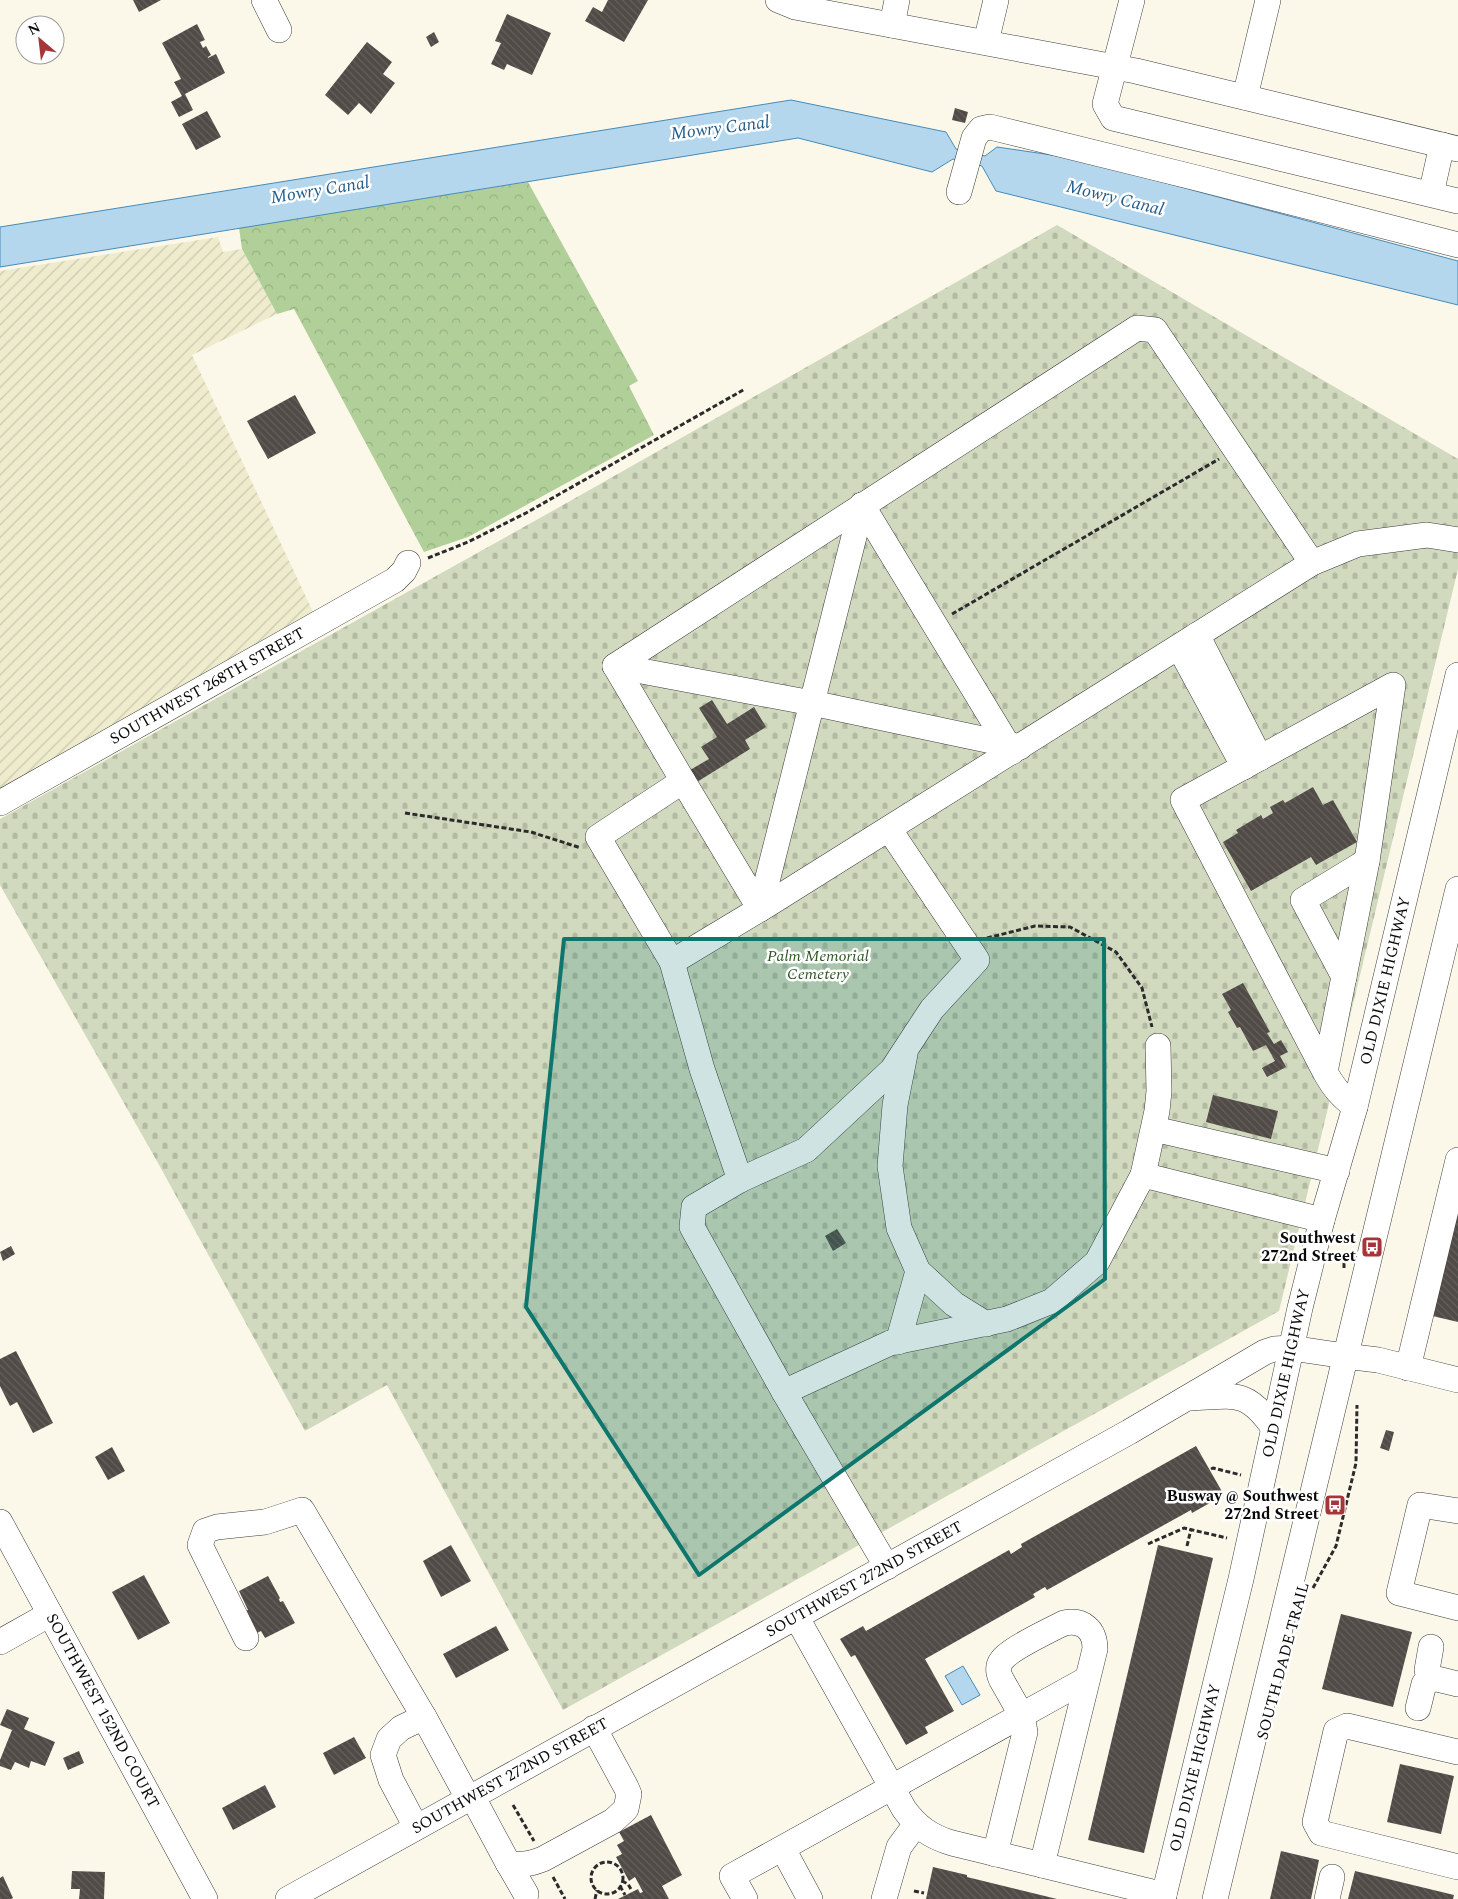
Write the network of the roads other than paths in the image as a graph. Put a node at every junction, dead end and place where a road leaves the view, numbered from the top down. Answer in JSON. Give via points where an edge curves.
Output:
{"nodes":[{"id":1,"x":264,"y":0,"type":"edge"},
{"id":2,"x":778,"y":0,"type":"edge"},
{"id":3,"x":897,"y":0,"type":"edge"},
{"id":4,"x":996,"y":0,"type":"edge"},
{"id":5,"x":1132,"y":0,"type":"edge"},
{"id":6,"x":1268,"y":0,"type":"edge"},
{"id":7,"x":892,"y":25,"type":"junction"},
{"id":8,"x":278,"y":30,"type":"dead end"},
{"id":9,"x":986,"y":42,"type":"junction"},
{"id":10,"x":1115,"y":67,"type":"junction"},
{"id":11,"x":1245,"y":97,"type":"junction"},
{"id":12,"x":1450,"y":147,"type":"edge"},
{"id":13,"x":959,"y":192,"type":"dead end"},
{"id":14,"x":1431,"y":194,"type":"junction"},
{"id":15,"x":1458,"y":201,"type":"edge"},
{"id":16,"x":1458,"y":246,"type":"edge"},
{"id":17,"x":862,"y":505,"type":"junction"},
{"id":18,"x":1458,"y":540,"type":"edge"},
{"id":19,"x":1312,"y":563,"type":"junction"},
{"id":20,"x":408,"y":564,"type":"road end"},
{"id":21,"x":1188,"y":641,"type":"junction"},
{"id":22,"x":615,"y":666,"type":"junction"},
{"id":23,"x":1458,"y":675,"type":"edge"},
{"id":24,"x":812,"y":703,"type":"junction"},
{"id":25,"x":1013,"y":747,"type":"junction"},
{"id":26,"x":1252,"y":763,"type":"junction"},
{"id":27,"x":683,"y":781,"type":"junction"},
{"id":28,"x":0,"y":803,"type":"edge"},
{"id":29,"x":889,"y":829,"type":"junction"},
{"id":30,"x":1367,"y":861,"type":"junction"},
{"id":31,"x":1458,"y":889,"type":"edge"},
{"id":32,"x":760,"y":909,"type":"junction"},
{"id":33,"x":672,"y":962,"type":"junction"},
{"id":34,"x":1344,"y":977,"type":"junction"},
{"id":35,"x":1158,"y":1046,"type":"road end"},
{"id":36,"x":906,"y":1048,"type":"junction"},
{"id":37,"x":1325,"y":1072,"type":"junction"},
{"id":38,"x":1355,"y":1107,"type":"junction"},
{"id":39,"x":1154,"y":1129,"type":"junction"},
{"id":40,"x":1458,"y":1160,"type":"edge"},
{"id":41,"x":1337,"y":1171,"type":"junction"},
{"id":42,"x":1142,"y":1175,"type":"junction"},
{"id":43,"x":740,"y":1180,"type":"junction"},
{"id":44,"x":1322,"y":1220,"type":"junction"},
{"id":45,"x":918,"y":1272,"type":"junction"},
{"id":46,"x":986,"y":1324,"type":"junction"},
{"id":47,"x":898,"y":1342,"type":"junction"},
{"id":48,"x":1291,"y":1348,"type":"junction"},
{"id":49,"x":1345,"y":1356,"type":"junction"},
{"id":50,"x":1408,"y":1368,"type":"junction"},
{"id":51,"x":1458,"y":1380,"type":"edge"},
{"id":52,"x":784,"y":1392,"type":"junction"},
{"id":53,"x":1187,"y":1399,"type":"junction"},
{"id":54,"x":1273,"y":1427,"type":"junction"},
{"id":55,"x":1458,"y":1510,"type":"edge"},
{"id":56,"x":0,"y":1522,"type":"edge"},
{"id":57,"x":887,"y":1567,"type":"junction"},
{"id":58,"x":1458,"y":1608,"type":"edge"},
{"id":59,"x":50,"y":1614,"type":"junction"},
{"id":60,"x":797,"y":1618,"type":"junction"},
{"id":61,"x":246,"y":1638,"type":"dead end"},
{"id":62,"x":0,"y":1642,"type":"edge"},
{"id":63,"x":1431,"y":1647,"type":"dead end"},
{"id":64,"x":1432,"y":1678,"type":"junction"},
{"id":65,"x":1087,"y":1679,"type":"junction"},
{"id":66,"x":1458,"y":1684,"type":"edge"},
{"id":67,"x":1418,"y":1708,"type":"dead end"},
{"id":68,"x":1022,"y":1716,"type":"junction"},
{"id":69,"x":424,"y":1717,"type":"junction"},
{"id":70,"x":594,"y":1728,"type":"junction"},
{"id":71,"x":1458,"y":1752,"type":"edge"},
{"id":72,"x":892,"y":1789,"type":"junction"},
{"id":73,"x":470,"y":1797,"type":"junction"},
{"id":74,"x":916,"y":1824,"type":"junction"},
{"id":75,"x":416,"y":1827,"type":"junction"},
{"id":76,"x":783,"y":1849,"type":"junction"},
{"id":77,"x":995,"y":1854,"type":"junction"},
{"id":78,"x":508,"y":1863,"type":"junction"},
{"id":79,"x":1042,"y":1865,"type":"junction"},
{"id":80,"x":1458,"y":1867,"type":"edge"},
{"id":81,"x":526,"y":1894,"type":"dead end"},
{"id":82,"x":1164,"y":1897,"type":"edge"},
{"id":83,"x":205,"y":1899,"type":"edge"},
{"id":84,"x":288,"y":1899,"type":"edge"},
{"id":85,"x":745,"y":1899,"type":"edge"},
{"id":86,"x":810,"y":1899,"type":"edge"},
{"id":87,"x":884,"y":1899,"type":"edge"},
{"id":88,"x":1215,"y":1899,"type":"edge"}],
"edges":[{"from":1,"to":8,"type":"street"},
{"from":2,"to":7,"type":"street","via":[[795,7]]},
{"from":3,"to":7,"type":"street"},
{"from":4,"to":9,"type":"street"},
{"from":5,"to":10,"type":"street"},
{"from":6,"to":11,"type":"street"},
{"from":7,"to":9,"type":"street"},
{"from":9,"to":10,"type":"street"},
{"from":10,"to":11,"type":"street"},
{"from":10,"to":14,"type":"street","via":[[1106,104],[1113,118]]},
{"from":11,"to":12,"type":"street"},
{"from":12,"to":14,"type":"street"},
{"from":13,"to":16,"type":"street","via":[[974,138],[981,129],[990,127]]},
{"from":14,"to":15,"type":"street"},
{"from":17,"to":19,"type":"street","via":[[1137,328],[1155,330]]},
{"from":17,"to":22,"type":"street"},
{"from":17,"to":24,"type":"street"},
{"from":17,"to":25,"type":"street"},
{"from":18,"to":19,"type":"street","via":[[1427,535],[1358,544]]},
{"from":19,"to":21,"type":"street"},
{"from":20,"to":28,"type":"street","name":"SOUTHWEST 268TH STREET","via":[[395,580]]},
{"from":21,"to":25,"type":"street"},
{"from":21,"to":26,"type":"street"},
{"from":22,"to":24,"type":"street"},
{"from":22,"to":27,"type":"street"},
{"from":23,"to":38,"type":"street","name":"OLD DIXIE HIGHWAY"},
{"from":24,"to":25,"type":"street"},
{"from":24,"to":32,"type":"street"},
{"from":25,"to":29,"type":"street"},
{"from":26,"to":30,"type":"street","via":[[1392,685]]},
{"from":26,"to":37,"type":"street","via":[[1184,800]]},
{"from":27,"to":32,"type":"street"},
{"from":27,"to":33,"type":"street","via":[[598,837]]},
{"from":29,"to":32,"type":"street"},
{"from":29,"to":36,"type":"street","via":[[977,960],[932,1008]]},
{"from":30,"to":34,"type":"street"},
{"from":30,"to":34,"type":"street","via":[[1303,900]]},
{"from":31,"to":49,"type":"street"},
{"from":32,"to":33,"type":"street"},
{"from":33,"to":43,"type":"street","via":[[702,1069]]},
{"from":34,"to":37,"type":"street"},
{"from":35,"to":39,"type":"street","via":[[1159,1092]]},
{"from":36,"to":43,"type":"street","via":[[892,1070],[806,1150]]},
{"from":36,"to":45,"type":"street","via":[[895,1105],[890,1166],[899,1228]]},
{"from":37,"to":38,"type":"street","via":[[1336,1092]]},
{"from":38,"to":41,"type":"street","name":"OLD DIXIE HIGHWAY"},
{"from":39,"to":41,"type":"street"},
{"from":39,"to":42,"type":"street"},
{"from":40,"to":50,"type":"street"},
{"from":41,"to":44,"type":"street","name":"OLD DIXIE HIGHWAY"},
{"from":42,"to":44,"type":"street"},
{"from":42,"to":46,"type":"street","via":[[1097,1262],[1052,1300],[1007,1320]]},
{"from":43,"to":52,"type":"street","via":[[694,1207],[692,1227]]},
{"from":44,"to":48,"type":"street","name":"OLD DIXIE HIGHWAY"},
{"from":45,"to":46,"type":"street","via":[[954,1304]]},
{"from":45,"to":47,"type":"street"},
{"from":46,"to":47,"type":"street"},
{"from":47,"to":52,"type":"street"},
{"from":48,"to":49,"type":"street","name":"SOUTHWEST 272ND STREET"},
{"from":48,"to":53,"type":"street","name":"SOUTHWEST 272ND STREET","via":[[1274,1349],[1255,1357]]},
{"from":48,"to":54,"type":"street","name":"OLD DIXIE HIGHWAY"},
{"from":49,"to":50,"type":"street","name":"SOUTHWEST 272ND STREET"},
{"from":49,"to":88,"type":"street"},
{"from":50,"to":51,"type":"street","name":"SOUTHWEST 272ND STREET"},
{"from":52,"to":57,"type":"street"},
{"from":53,"to":54,"type":"street","via":[[1241,1397],[1256,1406]]},
{"from":53,"to":57,"type":"street","name":"SOUTHWEST 272ND STREET"},
{"from":54,"to":82,"type":"street","name":"OLD DIXIE HIGHWAY","via":[[1241,1579]]},
{"from":55,"to":58,"type":"street","via":[[1420,1505],[1399,1593]]},
{"from":56,"to":59,"type":"street","name":"SOUTHWEST 152ND COURT"},
{"from":57,"to":60,"type":"street","name":"SOUTHWEST 272ND STREET"},
{"from":59,"to":62,"type":"street"},
{"from":59,"to":83,"type":"street","name":"SOUTHWEST 152ND COURT"},
{"from":60,"to":70,"type":"street","name":"SOUTHWEST 272ND STREET"},
{"from":60,"to":72,"type":"street"},
{"from":61,"to":69,"type":"street","via":[[200,1546],[205,1532],[217,1527],[265,1522],[302,1510]]},
{"from":63,"to":64,"type":"street","via":[[1427,1670]]},
{"from":64,"to":66,"type":"street"},
{"from":64,"to":67,"type":"street","via":[[1424,1684]]},
{"from":65,"to":68,"type":"street"},
{"from":65,"to":68,"type":"street","via":[[1095,1641],[1092,1633],[1080,1622],[1064,1623],[1008,1654],[999,1665],[998,1672]]},
{"from":65,"to":79,"type":"street"},
{"from":68,"to":72,"type":"street"},
{"from":68,"to":77,"type":"street","via":[[1025,1732]]},
{"from":69,"to":73,"type":"street"},
{"from":69,"to":75,"type":"street","via":[[401,1728],[389,1739],[383,1755],[391,1780]]},
{"from":70,"to":73,"type":"street","name":"SOUTHWEST 272ND STREET"},
{"from":70,"to":78,"type":"street","via":[[629,1794],[626,1809],[613,1821],[543,1859],[525,1865]]},
{"from":71,"to":80,"type":"street","via":[[1347,1726],[1336,1731],[1314,1822],[1321,1833]]},
{"from":72,"to":74,"type":"street"},
{"from":72,"to":76,"type":"street"},
{"from":73,"to":75,"type":"street","name":"SOUTHWEST 272ND STREET"},
{"from":73,"to":78,"type":"street"},
{"from":74,"to":77,"type":"street","via":[[937,1838]]},
{"from":74,"to":87,"type":"street","via":[[899,1847]]},
{"from":75,"to":84,"type":"street","name":"SOUTHWEST 272ND STREET"},
{"from":76,"to":85,"type":"street","via":[[732,1876]]},
{"from":76,"to":86,"type":"street"},
{"from":77,"to":79,"type":"street"},
{"from":78,"to":81,"type":"street"},
{"from":79,"to":82,"type":"street"}]}
